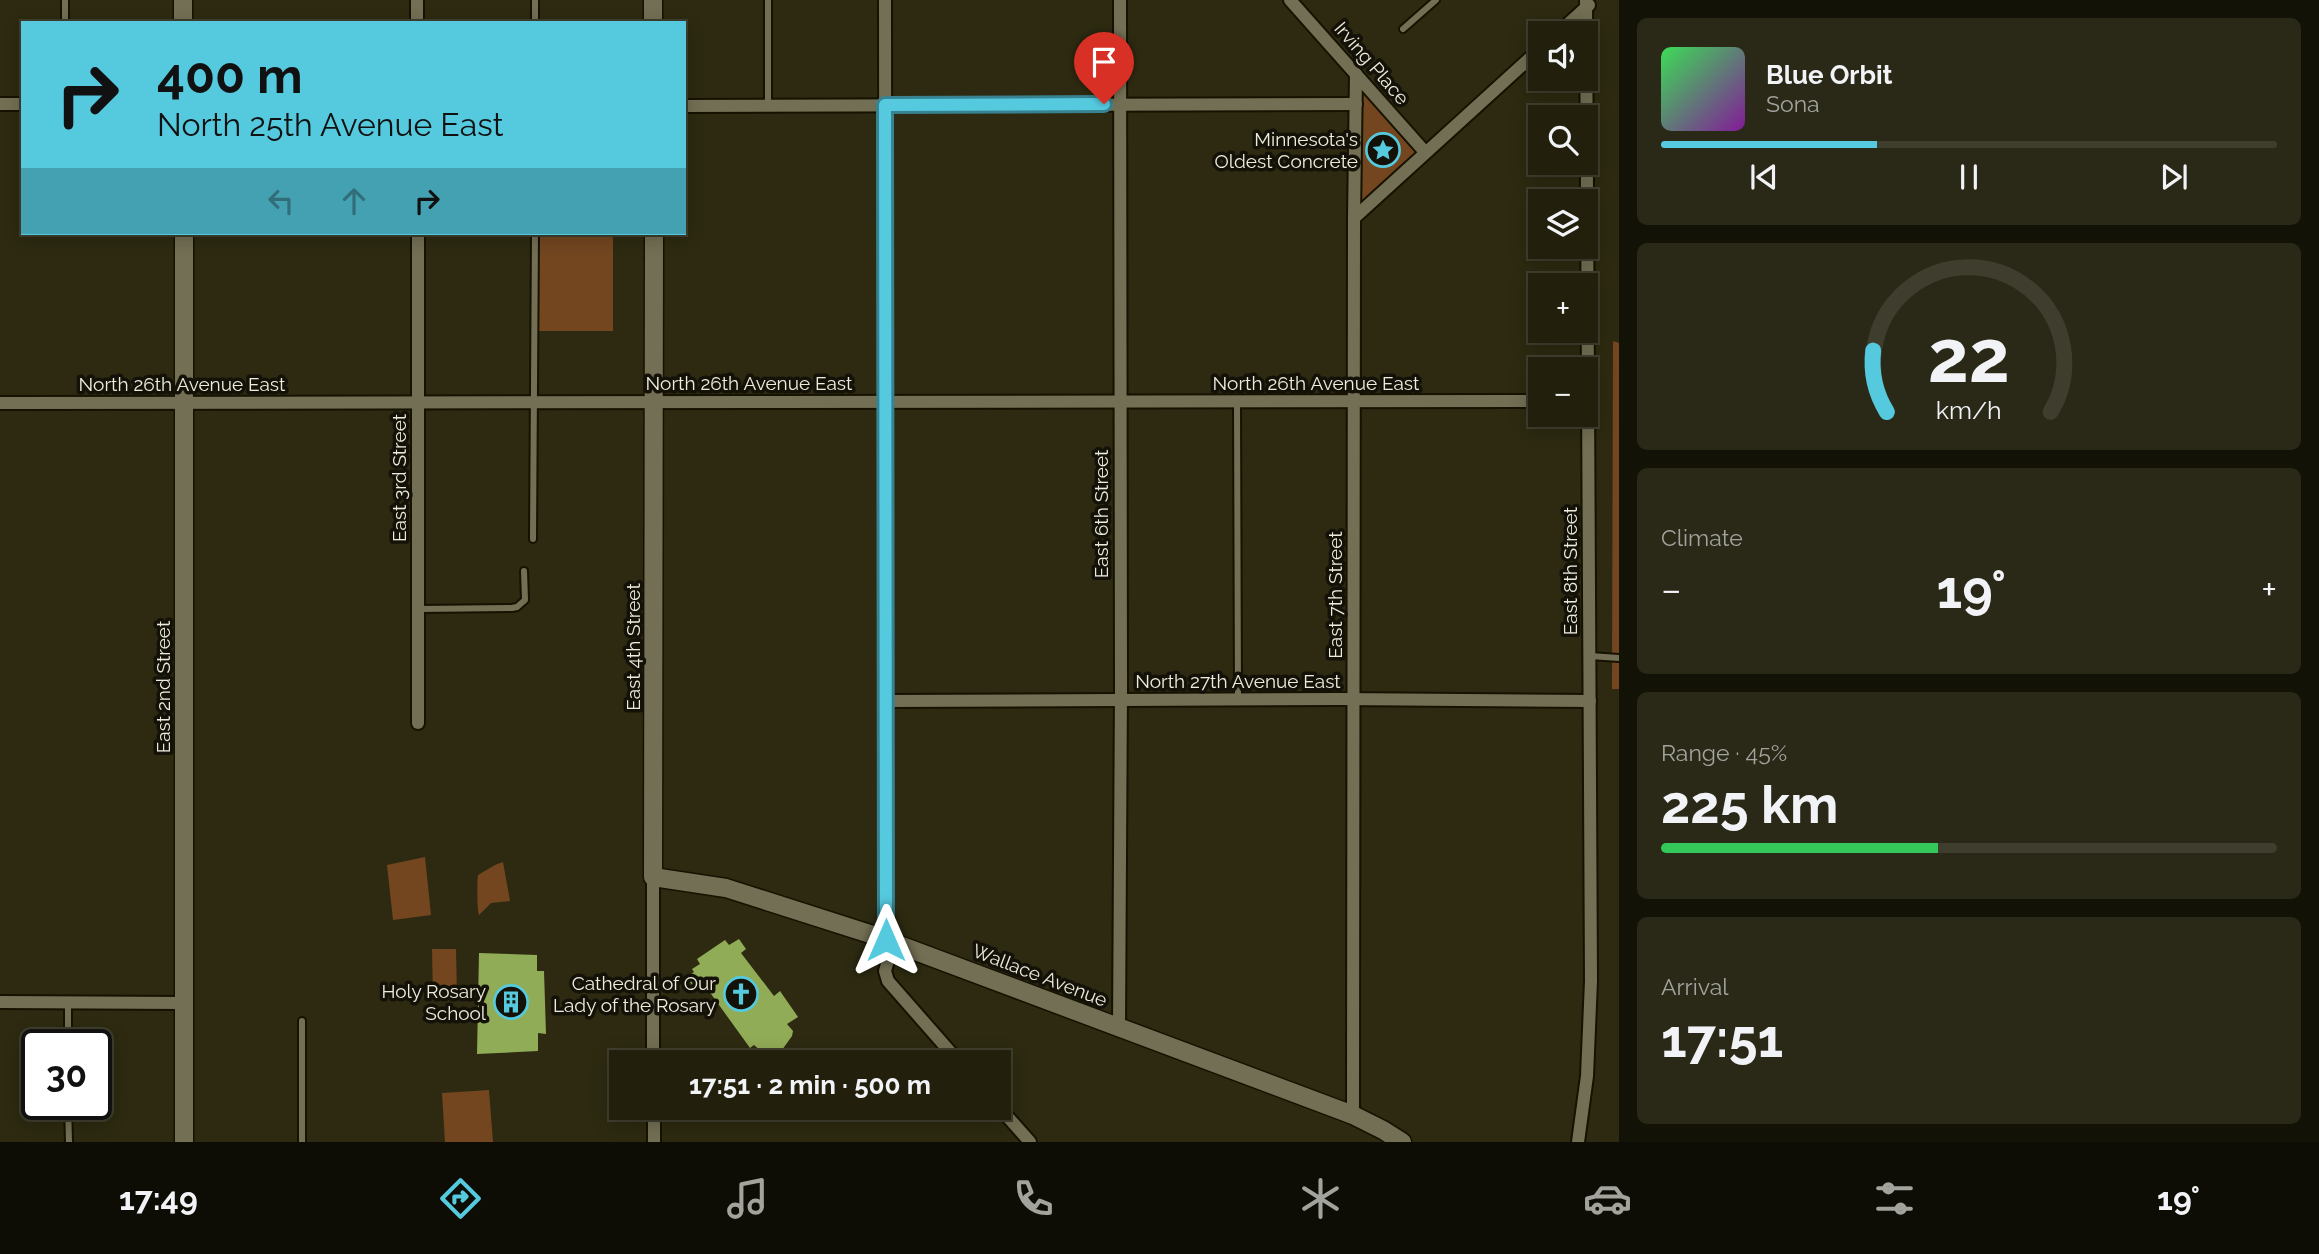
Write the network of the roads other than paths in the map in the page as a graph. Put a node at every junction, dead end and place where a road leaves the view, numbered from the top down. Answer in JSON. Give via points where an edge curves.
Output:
{"nodes":[{"id":1,"x":65,"y":0,"type":"edge"},
{"id":2,"x":183,"y":0,"type":"edge"},
{"id":3,"x":417,"y":0,"type":"edge"},
{"id":4,"x":535,"y":0,"type":"edge"},
{"id":5,"x":653,"y":0,"type":"edge"},
{"id":6,"x":768,"y":0,"type":"edge"},
{"id":7,"x":885,"y":0,"type":"edge"},
{"id":8,"x":1120,"y":0,"type":"edge"},
{"id":9,"x":1290,"y":0,"type":"edge"},
{"id":10,"x":1436,"y":0,"type":"edge"},
{"id":11,"x":1589,"y":2,"type":"edge"},
{"id":12,"x":65,"y":21,"type":"edge"},
{"id":13,"x":183,"y":21,"type":"edge"},
{"id":14,"x":417,"y":21,"type":"edge"},
{"id":15,"x":535,"y":21,"type":"edge"},
{"id":16,"x":653,"y":21,"type":"edge"},
{"id":17,"x":1570,"y":21,"type":"edge"},
{"id":18,"x":1403,"y":29,"type":"dead end"},
{"id":19,"x":1528,"y":60,"type":"edge"},
{"id":20,"x":1356,"y":74,"type":"junction"},
{"id":21,"x":0,"y":104,"type":"edge"},
{"id":22,"x":21,"y":104,"type":"edge"},
{"id":23,"x":768,"y":104,"type":"junction"},
{"id":24,"x":1120,"y":104,"type":"junction"},
{"id":25,"x":1356,"y":104,"type":"junction"},
{"id":26,"x":885,"y":105,"type":"junction"},
{"id":27,"x":686,"y":106,"type":"edge"},
{"id":28,"x":1425,"y":152,"type":"junction"},
{"id":29,"x":1354,"y":218,"type":"junction"},
{"id":30,"x":184,"y":235,"type":"edge"},
{"id":31,"x":418,"y":235,"type":"edge"},
{"id":32,"x":535,"y":235,"type":"edge"},
{"id":33,"x":654,"y":235,"type":"edge"},
{"id":34,"x":1587,"y":357,"type":"edge"},
{"id":35,"x":1528,"y":401,"type":"edge"},
{"id":36,"x":534,"y":402,"type":"junction"},
{"id":37,"x":655,"y":402,"type":"junction"},
{"id":38,"x":886,"y":402,"type":"junction"},
{"id":39,"x":1120,"y":402,"type":"junction"},
{"id":40,"x":1237,"y":402,"type":"junction"},
{"id":41,"x":1354,"y":402,"type":"junction"},
{"id":42,"x":0,"y":403,"type":"edge"},
{"id":43,"x":184,"y":403,"type":"junction"},
{"id":44,"x":418,"y":403,"type":"junction"},
{"id":45,"x":1587,"y":427,"type":"edge"},
{"id":46,"x":533,"y":539,"type":"dead end"},
{"id":47,"x":524,"y":571,"type":"dead end"},
{"id":48,"x":418,"y":609,"type":"junction"},
{"id":49,"x":1590,"y":656,"type":"junction"},
{"id":50,"x":1619,"y":658,"type":"edge"},
{"id":51,"x":1238,"y":700,"type":"junction"},
{"id":52,"x":1355,"y":700,"type":"junction"},
{"id":53,"x":886,"y":701,"type":"junction"},
{"id":54,"x":1121,"y":701,"type":"junction"},
{"id":55,"x":1590,"y":701,"type":"junction"},
{"id":56,"x":418,"y":723,"type":"dead end"},
{"id":57,"x":653,"y":877,"type":"junction"},
{"id":58,"x":890,"y":941,"type":"junction"},
{"id":59,"x":0,"y":1002,"type":"edge"},
{"id":60,"x":68,"y":1002,"type":"junction"},
{"id":61,"x":184,"y":1003,"type":"junction"},
{"id":62,"x":302,"y":1021,"type":"dead end"},
{"id":63,"x":1119,"y":1028,"type":"junction"},
{"id":64,"x":68,"y":1029,"type":"edge"},
{"id":65,"x":653,"y":1050,"type":"edge"},
{"id":66,"x":948,"y":1050,"type":"edge"},
{"id":67,"x":1353,"y":1115,"type":"junction"},
{"id":68,"x":68,"y":1120,"type":"edge"},
{"id":69,"x":654,"y":1120,"type":"edge"},
{"id":70,"x":1011,"y":1120,"type":"edge"},
{"id":71,"x":69,"y":1142,"type":"edge"},
{"id":72,"x":184,"y":1142,"type":"edge"},
{"id":73,"x":302,"y":1142,"type":"edge"},
{"id":74,"x":654,"y":1142,"type":"edge"},
{"id":75,"x":1030,"y":1142,"type":"edge"},
{"id":76,"x":1402,"y":1142,"type":"edge"},
{"id":77,"x":1578,"y":1142,"type":"edge"}],
"edges":[{"from":1,"to":12,"type":"lane"},
{"from":2,"to":13,"type":"main road"},
{"from":3,"to":14,"type":"street"},
{"from":4,"to":15,"type":"lane"},
{"from":5,"to":16,"type":"main road"},
{"from":6,"to":23,"type":"lane"},
{"from":7,"to":26,"type":"street"},
{"from":8,"to":24,"type":"street","name":"East 6th Street"},
{"from":9,"to":20,"type":"street","name":"Irving Place"},
{"from":10,"to":18,"type":"lane"},
{"from":11,"to":17,"type":"street"},
{"from":11,"to":34,"type":"street","name":"East 8th Street"},
{"from":19,"to":28,"type":"street"},
{"from":20,"to":25,"type":"street","name":"East 7th Street"},
{"from":20,"to":28,"type":"street","name":"Irving Place"},
{"from":21,"to":22,"type":"street"},
{"from":23,"to":26,"type":"street"},
{"from":23,"to":27,"type":"street"},
{"from":24,"to":25,"type":"street"},
{"from":24,"to":26,"type":"street"},
{"from":24,"to":39,"type":"street","name":"East 6th Street"},
{"from":25,"to":29,"type":"street","name":"East 7th Street"},
{"from":26,"to":38,"type":"street"},
{"from":28,"to":29,"type":"street"},
{"from":29,"to":41,"type":"street","name":"East 7th Street"},
{"from":30,"to":43,"type":"main road","name":"East 2nd Street"},
{"from":31,"to":44,"type":"street","name":"East 3rd Street"},
{"from":32,"to":36,"type":"lane"},
{"from":33,"to":37,"type":"main road","name":"East 4th Street"},
{"from":35,"to":41,"type":"street","name":"North 26th Avenue East"},
{"from":36,"to":37,"type":"street","name":"North 26th Avenue East"},
{"from":36,"to":44,"type":"street","name":"North 26th Avenue East"},
{"from":36,"to":46,"type":"lane"},
{"from":37,"to":38,"type":"street","name":"North 26th Avenue East"},
{"from":37,"to":57,"type":"main road","name":"East 4th Street"},
{"from":38,"to":39,"type":"street","name":"North 26th Avenue East"},
{"from":38,"to":53,"type":"street"},
{"from":39,"to":40,"type":"street","name":"North 26th Avenue East"},
{"from":39,"to":54,"type":"street","name":"East 6th Street"},
{"from":40,"to":41,"type":"street","name":"North 26th Avenue East"},
{"from":40,"to":51,"type":"lane"},
{"from":41,"to":52,"type":"street","name":"East 7th Street"},
{"from":42,"to":43,"type":"street","name":"North 26th Avenue East"},
{"from":43,"to":44,"type":"street","name":"North 26th Avenue East"},
{"from":43,"to":61,"type":"main road","name":"East 2nd Street"},
{"from":44,"to":48,"type":"street","name":"East 3rd Street"},
{"from":45,"to":49,"type":"street","name":"East 8th Street"},
{"from":47,"to":48,"type":"lane","via":[[525,600],[517,607]]},
{"from":48,"to":56,"type":"street","name":"East 3rd Street"},
{"from":49,"to":50,"type":"lane"},
{"from":49,"to":55,"type":"street","name":"East 8th Street"},
{"from":51,"to":52,"type":"street","name":"North 27th Avenue East"},
{"from":51,"to":54,"type":"street","name":"North 27th Avenue East"},
{"from":52,"to":55,"type":"street","name":"North 27th Avenue East"},
{"from":52,"to":67,"type":"street","name":"East 7th Street"},
{"from":53,"to":54,"type":"street","name":"North 27th Avenue East"},
{"from":53,"to":58,"type":"street"},
{"from":54,"to":63,"type":"street","name":"East 6th Street"},
{"from":55,"to":77,"type":"street","name":"East 8th Street","via":[[1591,981],[1587,1076]]},
{"from":57,"to":58,"type":"main road","name":"Wallace Avenue","via":[[726,888]]},
{"from":57,"to":65,"type":"street","name":"East 4th Street"},
{"from":58,"to":63,"type":"main road","name":"Wallace Avenue"},
{"from":58,"to":66,"type":"street","via":[[888,981]]},
{"from":59,"to":60,"type":"street"},
{"from":60,"to":61,"type":"street"},
{"from":60,"to":64,"type":"lane"},
{"from":61,"to":72,"type":"main road","name":"East 2nd Street"},
{"from":62,"to":73,"type":"lane"},
{"from":63,"to":67,"type":"main road","name":"Wallace Avenue"},
{"from":67,"to":76,"type":"main road","name":"Wallace Avenue"},
{"from":68,"to":71,"type":"lane"},
{"from":69,"to":74,"type":"street"},
{"from":70,"to":75,"type":"street"}]}
